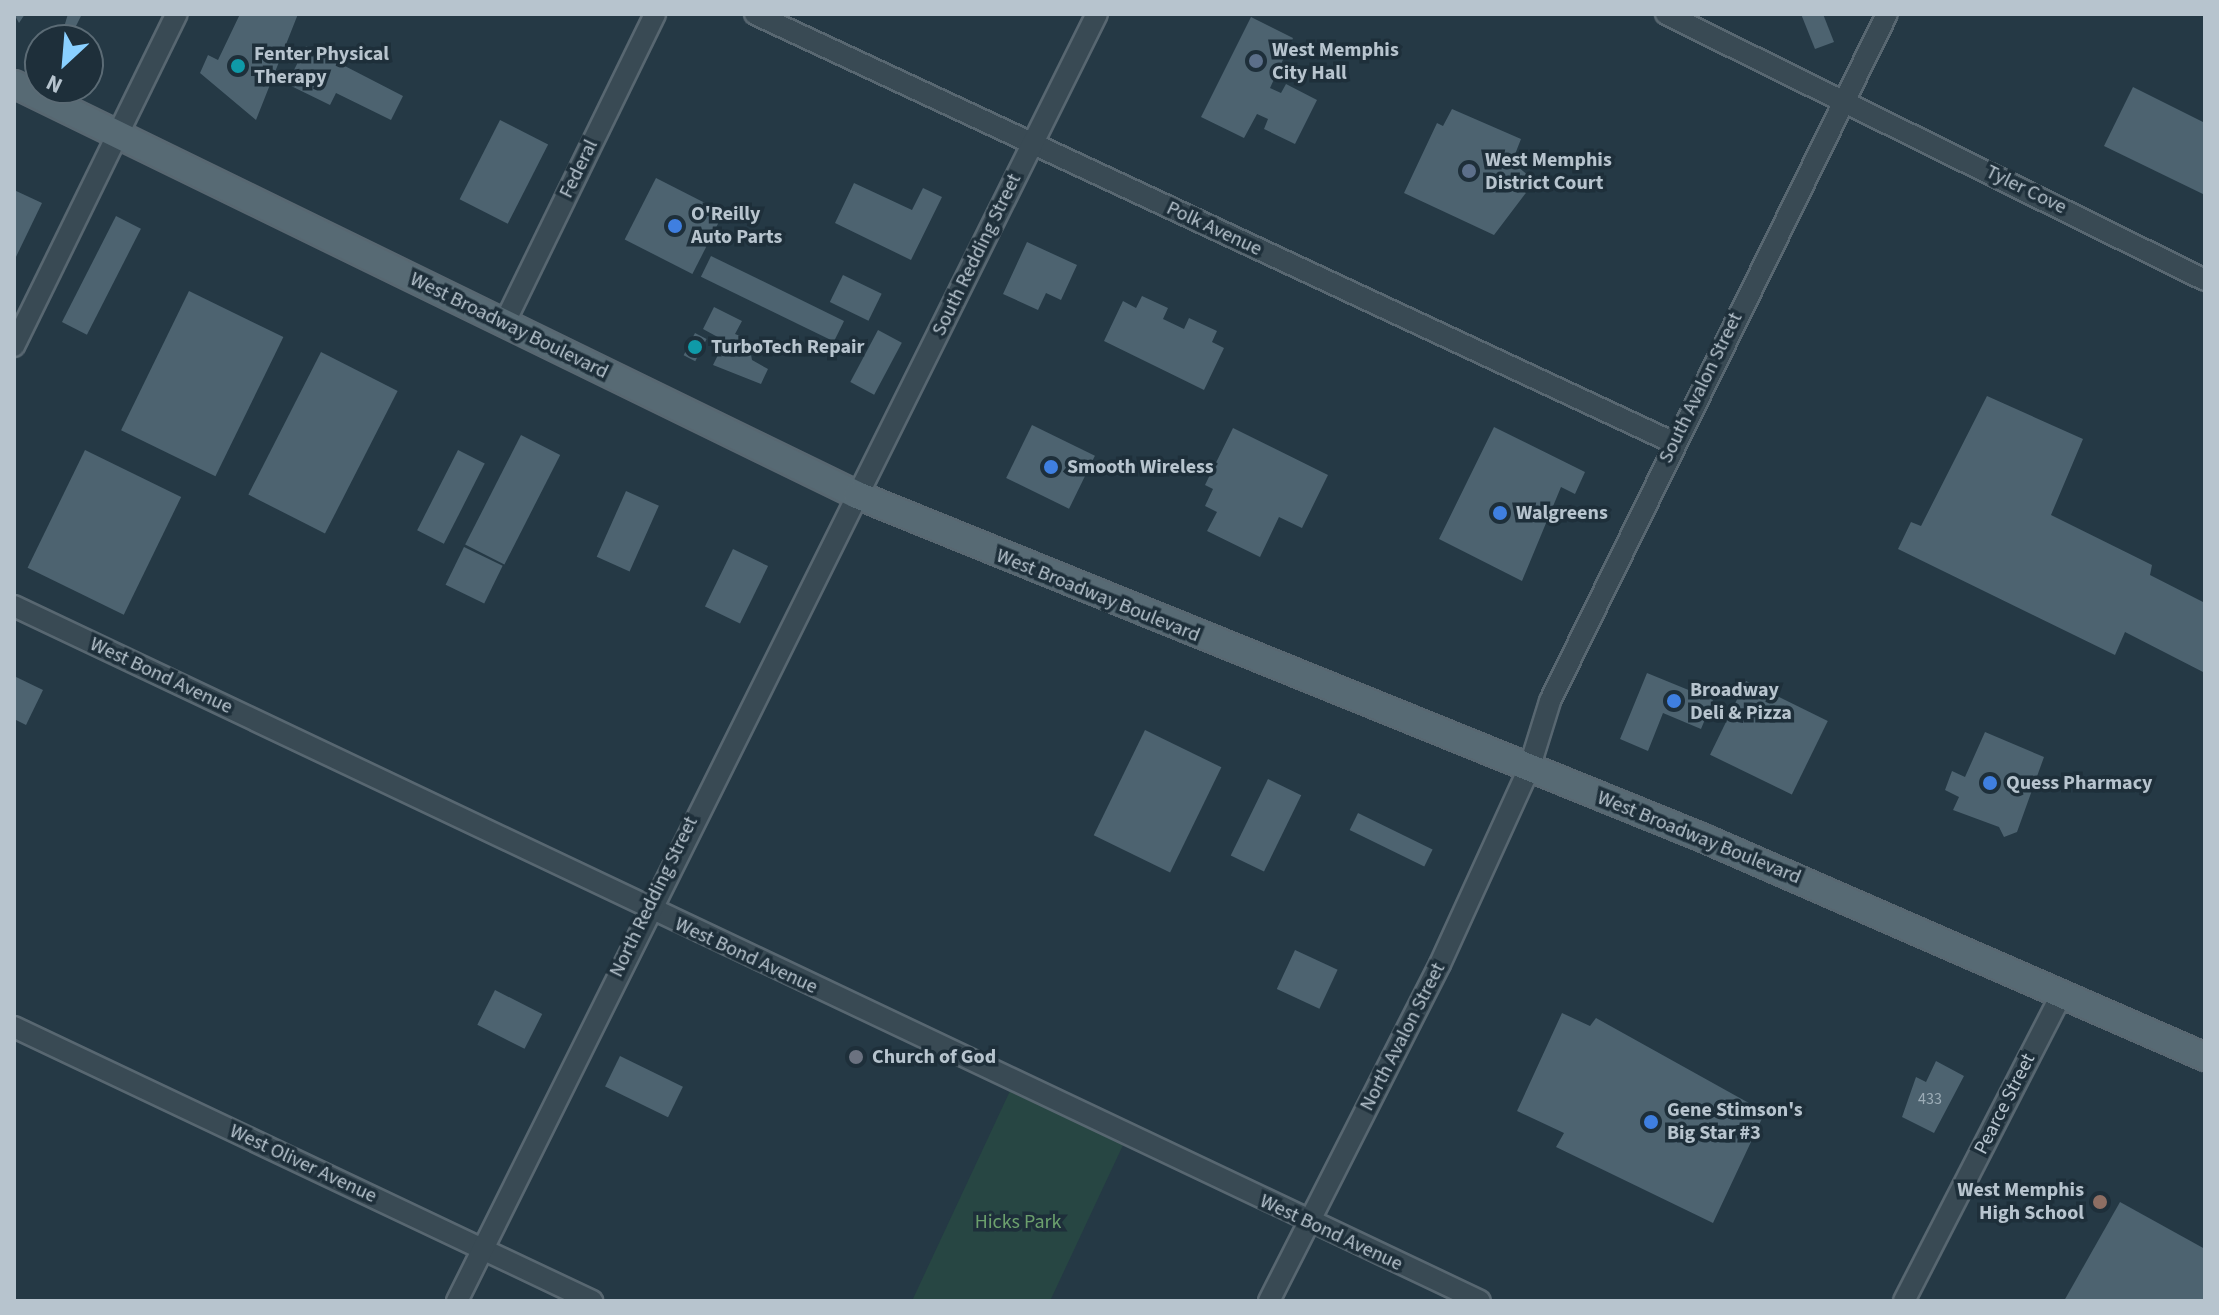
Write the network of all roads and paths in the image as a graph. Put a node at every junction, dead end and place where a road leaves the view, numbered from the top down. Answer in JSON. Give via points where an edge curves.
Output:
{"nodes":[{"id":1,"x":177,"y":14,"type":"edge"},
{"id":2,"x":655,"y":14,"type":"edge"},
{"id":3,"x":755,"y":14,"type":"edge"},
{"id":4,"x":1097,"y":14,"type":"edge"},
{"id":5,"x":1666,"y":14,"type":"edge"},
{"id":6,"x":1887,"y":14,"type":"edge"},
{"id":7,"x":14,"y":84,"type":"edge"},
{"id":8,"x":1846,"y":101,"type":"junction"},
{"id":9,"x":120,"y":135,"type":"junction"},
{"id":10,"x":1032,"y":144,"type":"junction"},
{"id":11,"x":2205,"y":280,"type":"edge"},
{"id":12,"x":504,"y":324,"type":"junction"},
{"id":13,"x":14,"y":346,"type":"edge"},
{"id":14,"x":1674,"y":443,"type":"junction"},
{"id":15,"x":857,"y":495,"type":"junction"},
{"id":16,"x":14,"y":606,"type":"edge"},
{"id":17,"x":1529,"y":769,"type":"junction"},
{"id":18,"x":648,"y":909,"type":"junction"},
{"id":19,"x":2062,"y":993,"type":"junction"},
{"id":20,"x":14,"y":1027,"type":"edge"},
{"id":21,"x":2205,"y":1057,"type":"edge"},
{"id":22,"x":1308,"y":1223,"type":"junction"},
{"id":23,"x":483,"y":1249,"type":"junction"},
{"id":24,"x":457,"y":1301,"type":"edge"},
{"id":25,"x":592,"y":1301,"type":"edge"},
{"id":26,"x":1269,"y":1301,"type":"edge"},
{"id":27,"x":1480,"y":1301,"type":"edge"},
{"id":28,"x":1904,"y":1301,"type":"edge"}],
"edges":[{"from":1,"to":9,"type":"street"},
{"from":2,"to":12,"type":"street","name":"Federal"},
{"from":3,"to":10,"type":"street","name":"Polk Avenue"},
{"from":4,"to":10,"type":"street","name":"South Redding Street"},
{"from":5,"to":8,"type":"street","name":"Tyler Cove"},
{"from":6,"to":8,"type":"street","name":"South Avalon Street"},
{"from":7,"to":9,"type":"main road","name":"West Broadway Boulevard"},
{"from":8,"to":11,"type":"street","name":"Tyler Cove"},
{"from":8,"to":14,"type":"street","name":"South Avalon Street"},
{"from":9,"to":12,"type":"main road","name":"West Broadway Boulevard"},
{"from":9,"to":13,"type":"street"},
{"from":10,"to":14,"type":"street","name":"Polk Avenue"},
{"from":10,"to":15,"type":"street","name":"South Redding Street"},
{"from":12,"to":15,"type":"main road","name":"West Broadway Boulevard"},
{"from":14,"to":17,"type":"street","name":"South Avalon Street","via":[[1550,701]]},
{"from":15,"to":17,"type":"main road","name":"West Broadway Boulevard"},
{"from":15,"to":18,"type":"street","name":"North Redding Street"},
{"from":16,"to":18,"type":"street","name":"West Bond Avenue"},
{"from":17,"to":19,"type":"main road","name":"West Broadway Boulevard"},
{"from":17,"to":22,"type":"street","name":"North Avalon Street"},
{"from":18,"to":22,"type":"street","name":"West Bond Avenue"},
{"from":18,"to":23,"type":"street","name":"North Redding Street"},
{"from":19,"to":21,"type":"main road","name":"West Broadway Boulevard"},
{"from":19,"to":28,"type":"street","name":"Pearce Street"},
{"from":20,"to":23,"type":"street","name":"West Oliver Avenue"},
{"from":22,"to":26,"type":"street","name":"North Avalon Street"},
{"from":22,"to":27,"type":"street","name":"West Bond Avenue"},
{"from":23,"to":24,"type":"street","name":"North Redding Street"},
{"from":23,"to":25,"type":"street","name":"West Oliver Avenue"}]}
